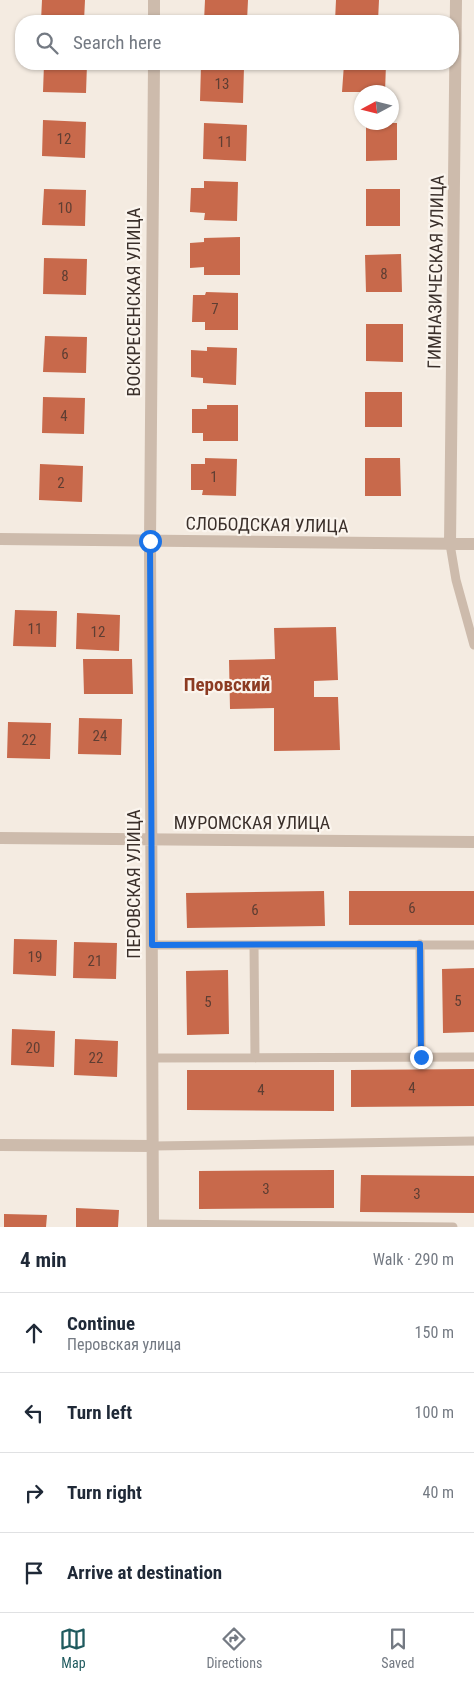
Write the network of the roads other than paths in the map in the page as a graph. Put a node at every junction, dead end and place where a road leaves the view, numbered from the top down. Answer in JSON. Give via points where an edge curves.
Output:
{"nodes":[{"id":1,"x":154,"y":0,"type":"edge"},
{"id":2,"x":456,"y":0,"type":"edge"},
{"id":3,"x":154,"y":15,"type":"edge"},
{"id":4,"x":456,"y":15,"type":"edge"},
{"id":5,"x":154,"y":70,"type":"edge"},
{"id":6,"x":455,"y":70,"type":"edge"},
{"id":7,"x":0,"y":539,"type":"edge"},
{"id":8,"x":150,"y":541,"type":"junction"},
{"id":9,"x":450,"y":544,"type":"junction"},
{"id":10,"x":474,"y":544,"type":"edge"},
{"id":11,"x":474,"y":645,"type":"edge"},
{"id":12,"x":0,"y":838,"type":"edge"},
{"id":13,"x":152,"y":839,"type":"junction"},
{"id":14,"x":474,"y":842,"type":"edge"},
{"id":15,"x":420,"y":944,"type":"junction"},
{"id":16,"x":152,"y":945,"type":"junction"},
{"id":17,"x":254,"y":945,"type":"junction"},
{"id":18,"x":474,"y":945,"type":"edge"},
{"id":19,"x":421,"y":1057,"type":"junction"},
{"id":20,"x":474,"y":1057,"type":"edge"},
{"id":21,"x":152,"y":1058,"type":"junction"},
{"id":22,"x":254,"y":1058,"type":"junction"},
{"id":23,"x":474,"y":1141,"type":"edge"},
{"id":24,"x":0,"y":1145,"type":"edge"},
{"id":25,"x":153,"y":1146,"type":"junction"},
{"id":26,"x":153,"y":1226,"type":"edge"},
{"id":27,"x":262,"y":1226,"type":"edge"},
{"id":28,"x":415,"y":1227,"type":"edge"},
{"id":29,"x":453,"y":1227,"type":"edge"}],
"edges":[{"from":1,"to":3,"type":"street"},
{"from":2,"to":4,"type":"street","name":"ГИМНАЗИЧЕСКАЯ УЛИЦА"},
{"from":5,"to":8,"type":"street","name":"ВОСКРЕСЕНСКАЯ УЛИЦА"},
{"from":6,"to":9,"type":"street","name":"ГИМНАЗИЧЕСКАЯ УЛИЦА"},
{"from":7,"to":8,"type":"street","name":"СЛОБОДСКАЯ УЛИЦА"},
{"from":8,"to":9,"type":"street","name":"СЛОБОДСКАЯ УЛИЦА"},
{"from":8,"to":13,"type":"street","name":"ПЕРОВСКАЯ УЛИЦА"},
{"from":9,"to":10,"type":"street","name":"СЛОБОДСКАЯ УЛИЦА"},
{"from":9,"to":11,"type":"lane"},
{"from":12,"to":13,"type":"street","name":"МУРОМСКАЯ УЛИЦА"},
{"from":13,"to":14,"type":"street","name":"МУРОМСКАЯ УЛИЦА"},
{"from":13,"to":16,"type":"street","name":"ПЕРОВСКАЯ УЛИЦА"},
{"from":15,"to":17,"type":"lane"},
{"from":15,"to":18,"type":"lane"},
{"from":15,"to":19,"type":"lane"},
{"from":16,"to":17,"type":"lane"},
{"from":16,"to":21,"type":"street","name":"ПЕРОВСКАЯ УЛИЦА"},
{"from":17,"to":22,"type":"lane"},
{"from":19,"to":20,"type":"lane"},
{"from":19,"to":22,"type":"lane"},
{"from":21,"to":22,"type":"lane"},
{"from":21,"to":25,"type":"street","name":"ПЕРОВСКАЯ УЛИЦА"},
{"from":23,"to":25,"type":"lane"},
{"from":24,"to":25,"type":"street"},
{"from":25,"to":26,"type":"street","name":"ПЕРОВСКАЯ УЛИЦА"},
{"from":26,"to":27,"type":"lane"},
{"from":27,"to":28,"type":"lane"},
{"from":28,"to":29,"type":"lane"}]}
